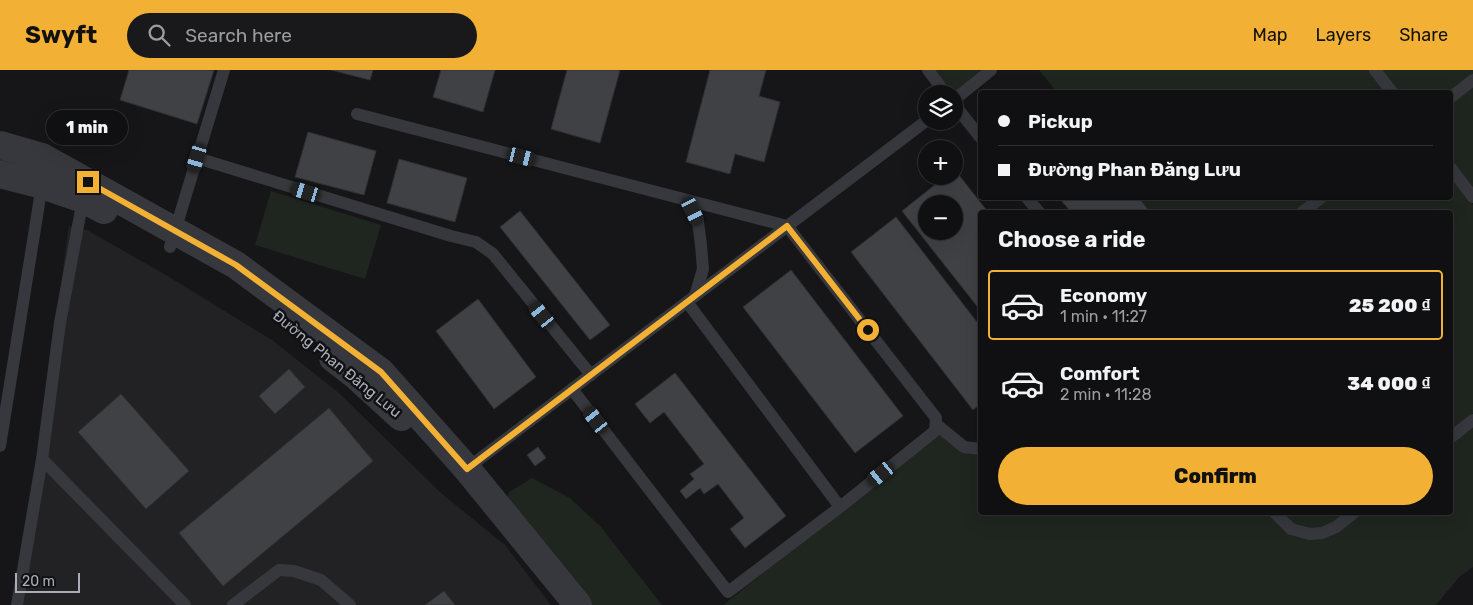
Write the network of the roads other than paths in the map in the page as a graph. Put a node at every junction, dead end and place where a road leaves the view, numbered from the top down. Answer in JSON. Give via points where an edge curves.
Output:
{"nodes":[{"id":1,"x":224,"y":70,"type":"edge"},
{"id":2,"x":928,"y":70,"type":"edge"},
{"id":3,"x":991,"y":70,"type":"edge"},
{"id":4,"x":1375,"y":70,"type":"edge"},
{"id":5,"x":1473,"y":80,"type":"edge"},
{"id":6,"x":939,"y":85,"type":"edge"},
{"id":7,"x":1390,"y":90,"type":"edge"},
{"id":8,"x":963,"y":93,"type":"edge"},
{"id":9,"x":1453,"y":96,"type":"edge"},
{"id":10,"x":357,"y":114,"type":"dead end"},
{"id":11,"x":963,"y":115,"type":"edge"},
{"id":12,"x":918,"y":126,"type":"edge"},
{"id":13,"x":978,"y":134,"type":"edge"},
{"id":14,"x":0,"y":145,"type":"edge"},
{"id":15,"x":197,"y":158,"type":"junction"},
{"id":16,"x":1453,"y":171,"type":"edge"},
{"id":17,"x":0,"y":174,"type":"edge"},
{"id":18,"x":42,"y":185,"type":"junction"},
{"id":19,"x":1473,"y":197,"type":"edge"},
{"id":20,"x":82,"y":199,"type":"junction"},
{"id":21,"x":688,"y":200,"type":"junction"},
{"id":22,"x":1029,"y":200,"type":"edge"},
{"id":23,"x":1318,"y":200,"type":"edge"},
{"id":24,"x":1037,"y":210,"type":"edge"},
{"id":25,"x":1305,"y":210,"type":"edge"},
{"id":26,"x":129,"y":215,"type":"junction"},
{"id":27,"x":787,"y":226,"type":"junction"},
{"id":28,"x":173,"y":239,"type":"junction"},
{"id":29,"x":691,"y":299,"type":"junction"},
{"id":30,"x":591,"y":375,"type":"junction"},
{"id":31,"x":572,"y":389,"type":"junction"},
{"id":32,"x":1473,"y":420,"type":"edge"},
{"id":33,"x":937,"y":425,"type":"junction"},
{"id":34,"x":1453,"y":436,"type":"edge"},
{"id":35,"x":0,"y":446,"type":"edge"},
{"id":36,"x":978,"y":449,"type":"edge"},
{"id":37,"x":42,"y":460,"type":"junction"},
{"id":38,"x":463,"y":472,"type":"junction"},
{"id":39,"x":840,"y":507,"type":"junction"},
{"id":40,"x":1277,"y":515,"type":"edge"},
{"id":41,"x":1351,"y":515,"type":"edge"},
{"id":42,"x":17,"y":605,"type":"edge"},
{"id":43,"x":185,"y":605,"type":"edge"},
{"id":44,"x":233,"y":605,"type":"edge"},
{"id":45,"x":350,"y":605,"type":"edge"},
{"id":46,"x":561,"y":605,"type":"edge"},
{"id":47,"x":578,"y":605,"type":"edge"}],
"edges":[{"from":1,"to":15,"type":"lane"},
{"from":2,"to":6,"type":"lane"},
{"from":3,"to":8,"type":"lane"},
{"from":4,"to":7,"type":"lane"},
{"from":5,"to":9,"type":"lane"},
{"from":10,"to":21,"type":"lane"},
{"from":11,"to":13,"type":"lane"},
{"from":12,"to":27,"type":"lane"},
{"from":14,"to":26,"type":"street","name":"Đường Phan Đăng Lưu","via":[[42,157]]},
{"from":15,"to":28,"type":"lane"},
{"from":15,"to":30,"type":"lane","via":[[476,242],[493,254]]},
{"from":16,"to":19,"type":"lane"},
{"from":17,"to":18,"type":"street","name":"Đường Phan Đăng Lưu"},
{"from":18,"to":20,"type":"street","name":"Đường Phan Đăng Lưu"},
{"from":18,"to":35,"type":"lane"},
{"from":20,"to":26,"type":"street","name":"Đường Phan Đăng Lưu"},
{"from":20,"to":37,"type":"lane","via":[[60,323]]},
{"from":21,"to":27,"type":"lane"},
{"from":21,"to":29,"type":"lane","via":[[698,222],[703,269]]},
{"from":22,"to":24,"type":"lane"},
{"from":23,"to":25,"type":"lane"},
{"from":26,"to":28,"type":"street","name":"Đường Phan Đăng Lưu"},
{"from":27,"to":29,"type":"lane"},
{"from":27,"to":33,"type":"lane","via":[[936,418]]},
{"from":28,"to":38,"type":"street","name":"Đường Phan Đăng Lưu","via":[[236,265],[381,372]]},
{"from":29,"to":30,"type":"lane"},
{"from":29,"to":39,"type":"lane"},
{"from":30,"to":31,"type":"lane"},
{"from":31,"to":38,"type":"lane"},
{"from":31,"to":39,"type":"lane","via":[[728,592]]},
{"from":32,"to":34,"type":"lane"},
{"from":33,"to":36,"type":"lane","via":[[964,446]]},
{"from":33,"to":39,"type":"lane","via":[[935,431]]},
{"from":37,"to":42,"type":"lane"},
{"from":37,"to":43,"type":"lane"},
{"from":38,"to":46,"type":"street","name":"Đường Phan Đăng Lưu"},
{"from":38,"to":47,"type":"street","name":"Đường Phan Đăng Lưu"},
{"from":40,"to":41,"type":"lane","via":[[1291,528],[1310,534],[1336,527]]},
{"from":44,"to":45,"type":"lane","via":[[279,570],[294,570],[321,580]]}]}
